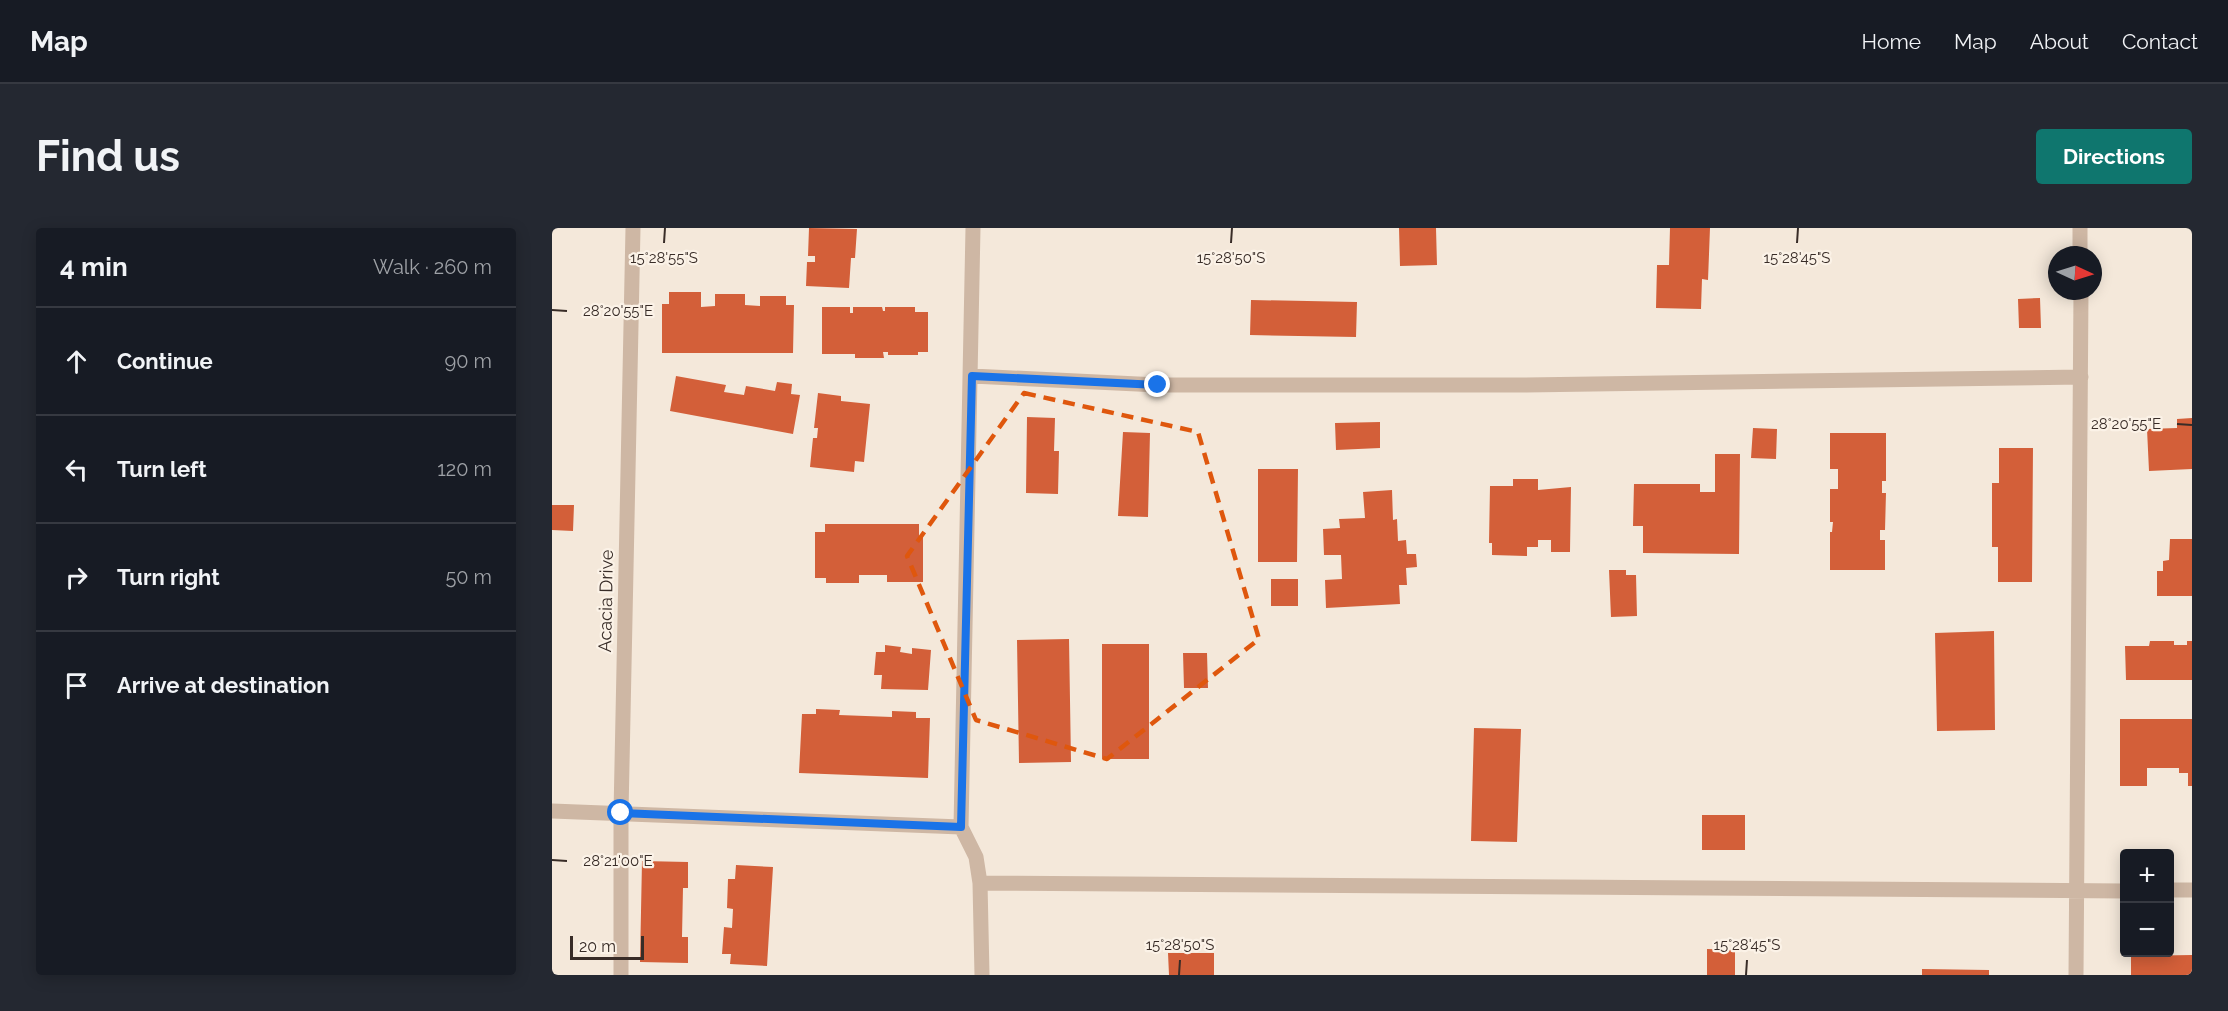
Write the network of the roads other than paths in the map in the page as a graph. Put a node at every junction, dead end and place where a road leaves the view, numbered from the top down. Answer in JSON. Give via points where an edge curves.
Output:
{"nodes":[{"id":1,"x":633,"y":228,"type":"edge"},
{"id":2,"x":973,"y":228,"type":"edge"},
{"id":3,"x":2080,"y":228,"type":"edge"},
{"id":4,"x":2080,"y":246,"type":"edge"},
{"id":5,"x":2081,"y":300,"type":"edge"},
{"id":6,"x":972,"y":376,"type":"junction"},
{"id":7,"x":2081,"y":377,"type":"junction"},
{"id":8,"x":552,"y":811,"type":"edge"},
{"id":9,"x":621,"y":813,"type":"junction"},
{"id":10,"x":961,"y":827,"type":"junction"},
{"id":11,"x":980,"y":883,"type":"junction"},
{"id":12,"x":2174,"y":890,"type":"edge"},
{"id":13,"x":2192,"y":890,"type":"edge"},
{"id":14,"x":2120,"y":891,"type":"edge"},
{"id":15,"x":2078,"y":892,"type":"junction"},
{"id":16,"x":621,"y":975,"type":"edge"},
{"id":17,"x":982,"y":975,"type":"edge"},
{"id":18,"x":2076,"y":975,"type":"edge"}],
"edges":[{"from":1,"to":9,"type":"street","name":"Acacia Drive"},
{"from":2,"to":6,"type":"street"},
{"from":3,"to":4,"type":"street"},
{"from":5,"to":7,"type":"street"},
{"from":6,"to":7,"type":"street","via":[[1158,385]]},
{"from":6,"to":10,"type":"street"},
{"from":7,"to":15,"type":"street"},
{"from":8,"to":9,"type":"street"},
{"from":9,"to":10,"type":"street"},
{"from":9,"to":16,"type":"street","name":"Acacia Drive"},
{"from":10,"to":11,"type":"street","via":[[976,857]]},
{"from":11,"to":15,"type":"street"},
{"from":11,"to":17,"type":"street"},
{"from":12,"to":13,"type":"street"},
{"from":14,"to":15,"type":"street"},
{"from":15,"to":18,"type":"street"}]}
